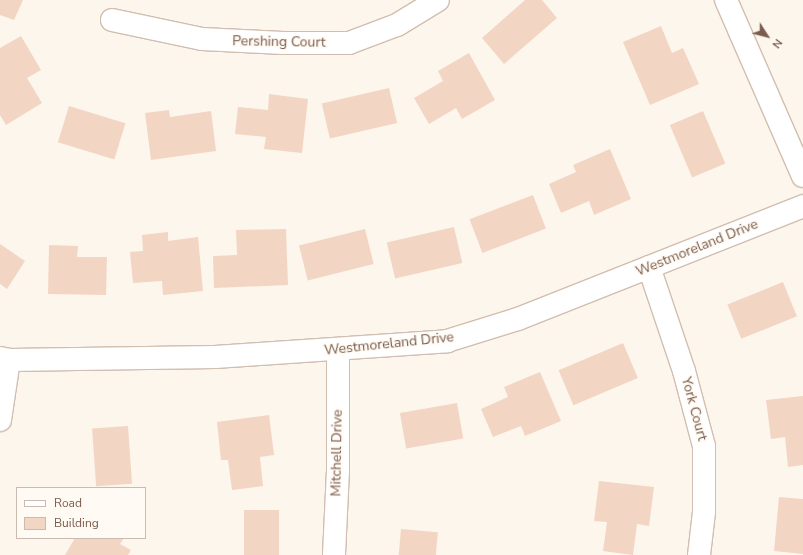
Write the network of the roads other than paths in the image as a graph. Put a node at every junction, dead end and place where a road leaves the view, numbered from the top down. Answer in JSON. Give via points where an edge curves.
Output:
{"nodes":[{"id":1,"x":438,"y":0,"type":"edge"},
{"id":2,"x":726,"y":0,"type":"edge"},
{"id":3,"x":112,"y":20,"type":"dead end"},
{"id":4,"x":803,"y":176,"type":"edge"},
{"id":5,"x":803,"y":206,"type":"edge"},
{"id":6,"x":650,"y":267,"type":"junction"},
{"id":7,"x":338,"y":350,"type":"junction"},
{"id":8,"x":4,"y":359,"type":"edge"},
{"id":9,"x":0,"y":420,"type":"edge"},
{"id":10,"x":334,"y":555,"type":"edge"},
{"id":11,"x":699,"y":555,"type":"edge"}],
"edges":[{"from":1,"to":3,"type":"street","name":"Pershing Court","via":[[397,25],[349,43],[202,39]]},
{"from":2,"to":4,"type":"street"},
{"from":5,"to":6,"type":"street","name":"Westmoreland Drive"},
{"from":6,"to":7,"type":"street","name":"Westmoreland Drive","via":[[518,319],[447,341]]},
{"from":6,"to":11,"type":"street","name":"York Court","via":[[684,372],[704,446],[704,512]]},
{"from":7,"to":8,"type":"street","name":"Westmoreland Drive","via":[[215,357]]},
{"from":7,"to":10,"type":"street","name":"Mitchell Drive","via":[[338,471]]},
{"from":8,"to":9,"type":"street"}]}
